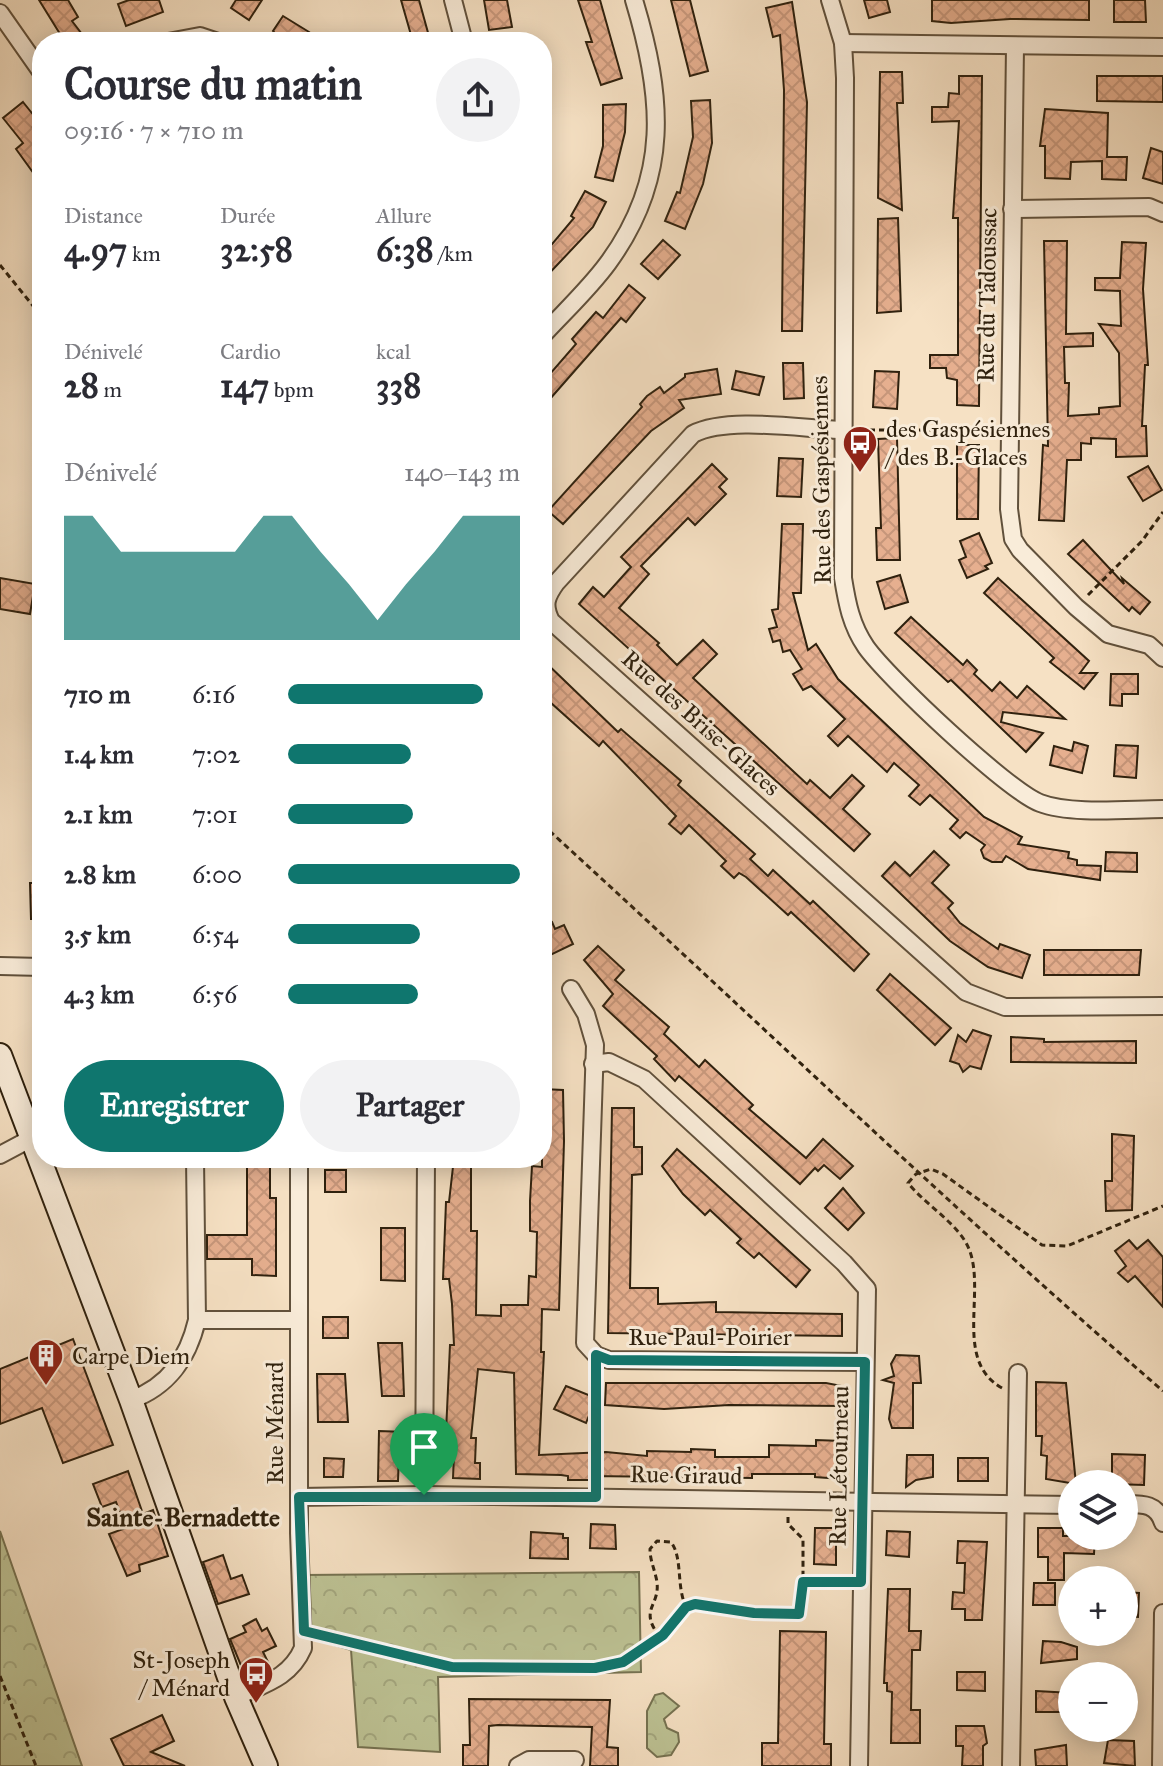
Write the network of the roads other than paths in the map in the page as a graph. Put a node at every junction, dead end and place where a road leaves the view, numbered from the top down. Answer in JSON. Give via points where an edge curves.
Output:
{"nodes":[{"id":1,"x":453,"y":0,"type":"edge"},
{"id":2,"x":634,"y":0,"type":"edge"},
{"id":3,"x":830,"y":0,"type":"edge"},
{"id":4,"x":0,"y":13,"type":"edge"},
{"id":5,"x":461,"y":32,"type":"edge"},
{"id":6,"x":843,"y":43,"type":"junction"},
{"id":7,"x":1015,"y":47,"type":"junction"},
{"id":8,"x":1163,"y":47,"type":"edge"},
{"id":9,"x":32,"y":59,"type":"edge"},
{"id":10,"x":1012,"y":209,"type":"junction"},
{"id":11,"x":1163,"y":213,"type":"edge"},
{"id":12,"x":552,"y":325,"type":"edge"},
{"id":13,"x":843,"y":430,"type":"junction"},
{"id":14,"x":552,"y":589,"type":"edge"},
{"id":15,"x":552,"y":622,"type":"edge"},
{"id":16,"x":1163,"y":658,"type":"edge"},
{"id":17,"x":1163,"y":809,"type":"edge"},
{"id":18,"x":0,"y":966,"type":"edge"},
{"id":19,"x":32,"y":967,"type":"edge"},
{"id":20,"x":571,"y":989,"type":"dead end"},
{"id":21,"x":1163,"y":1006,"type":"edge"},
{"id":22,"x":0,"y":1055,"type":"edge"},
{"id":23,"x":593,"y":1064,"type":"junction"},
{"id":24,"x":32,"y":1137,"type":"edge"},
{"id":25,"x":32,"y":1152,"type":"edge"},
{"id":26,"x":0,"y":1155,"type":"edge"},
{"id":27,"x":44,"y":1168,"type":"edge"},
{"id":28,"x":195,"y":1168,"type":"edge"},
{"id":29,"x":299,"y":1168,"type":"edge"},
{"id":30,"x":426,"y":1168,"type":"edge"},
{"id":31,"x":197,"y":1320,"type":"junction"},
{"id":32,"x":299,"y":1320,"type":"junction"},
{"id":33,"x":865,"y":1362,"type":"junction"},
{"id":34,"x":1018,"y":1373,"type":"dead end"},
{"id":35,"x":131,"y":1400,"type":"junction"},
{"id":36,"x":424,"y":1495,"type":"junction"},
{"id":37,"x":299,"y":1497,"type":"junction"},
{"id":38,"x":862,"y":1503,"type":"junction"},
{"id":39,"x":1138,"y":1504,"type":"edge"},
{"id":40,"x":1058,"y":1505,"type":"edge"},
{"id":41,"x":1014,"y":1506,"type":"junction"},
{"id":42,"x":1163,"y":1521,"type":"edge"},
{"id":43,"x":1163,"y":1613,"type":"edge"},
{"id":44,"x":236,"y":1697,"type":"junction"},
{"id":45,"x":575,"y":1760,"type":"dead end"},
{"id":46,"x":266,"y":1766,"type":"edge"},
{"id":47,"x":518,"y":1766,"type":"edge"},
{"id":48,"x":859,"y":1766,"type":"edge"},
{"id":49,"x":1011,"y":1766,"type":"edge"},
{"id":50,"x":1161,"y":1766,"type":"edge"}],
"edges":[{"from":1,"to":5,"type":"street"},
{"from":2,"to":12,"type":"street","via":[[652,59],[657,132],[652,169],[642,203],[608,263]]},
{"from":3,"to":6,"type":"street","name":"Rue des Gaspésiennes"},
{"from":4,"to":9,"type":"street"},
{"from":6,"to":7,"type":"street"},
{"from":6,"to":13,"type":"street","name":"Rue des Gaspésiennes"},
{"from":7,"to":8,"type":"street"},
{"from":7,"to":10,"type":"street","name":"Rue du Tadoussac"},
{"from":10,"to":11,"type":"street","via":[[1149,207]]},
{"from":10,"to":16,"type":"street","name":"Rue du Tadoussac","via":[[1013,539],[1108,634],[1149,645]]},
{"from":13,"to":14,"type":"street","name":"Rue des Brise-Glaces","via":[[726,426],[693,434]]},
{"from":13,"to":17,"type":"street","name":"Rue des Gaspésiennes","via":[[843,578],[852,623],[867,648],[998,774],[1034,799],[1063,808]]},
{"from":15,"to":21,"type":"street","name":"Rue des Brise-Glaces","via":[[966,992],[1005,1007]]},
{"from":18,"to":19,"type":"street"},
{"from":20,"to":23,"type":"street","name":"Rue Paul-Poirier","via":[[593,1031]]},
{"from":22,"to":24,"type":"street"},
{"from":23,"to":33,"type":"street","name":"Rue Létourneau","via":[[609,1062],[644,1079],[859,1278],[869,1303]]},
{"from":23,"to":33,"type":"street","name":"Rue Paul-Poirier","via":[[585,1343],[609,1360]]},
{"from":25,"to":26,"type":"street"},
{"from":27,"to":35,"type":"street"},
{"from":28,"to":31,"type":"street"},
{"from":29,"to":32,"type":"street","name":"Rue Ménard"},
{"from":30,"to":36,"type":"street"},
{"from":31,"to":32,"type":"street"},
{"from":31,"to":35,"type":"street","via":[[182,1362],[156,1388]]},
{"from":32,"to":37,"type":"street","name":"Rue Ménard"},
{"from":33,"to":38,"type":"street","name":"Rue Létourneau"},
{"from":34,"to":41,"type":"street"},
{"from":35,"to":44,"type":"street"},
{"from":36,"to":37,"type":"street","name":"Rue Giraud"},
{"from":36,"to":38,"type":"street","name":"Rue Giraud"},
{"from":37,"to":44,"type":"street","name":"Rue Ménard","via":[[303,1648],[286,1675]]},
{"from":38,"to":41,"type":"street","name":"Rue Giraud"},
{"from":38,"to":48,"type":"street","name":"Rue Létourneau"},
{"from":39,"to":42,"type":"street","via":[[1156,1509]]},
{"from":40,"to":41,"type":"street","name":"Rue Giraud"},
{"from":41,"to":49,"type":"street"},
{"from":43,"to":50,"type":"street"},
{"from":44,"to":46,"type":"street"},
{"from":45,"to":47,"type":"street","via":[[529,1760]]}]}
